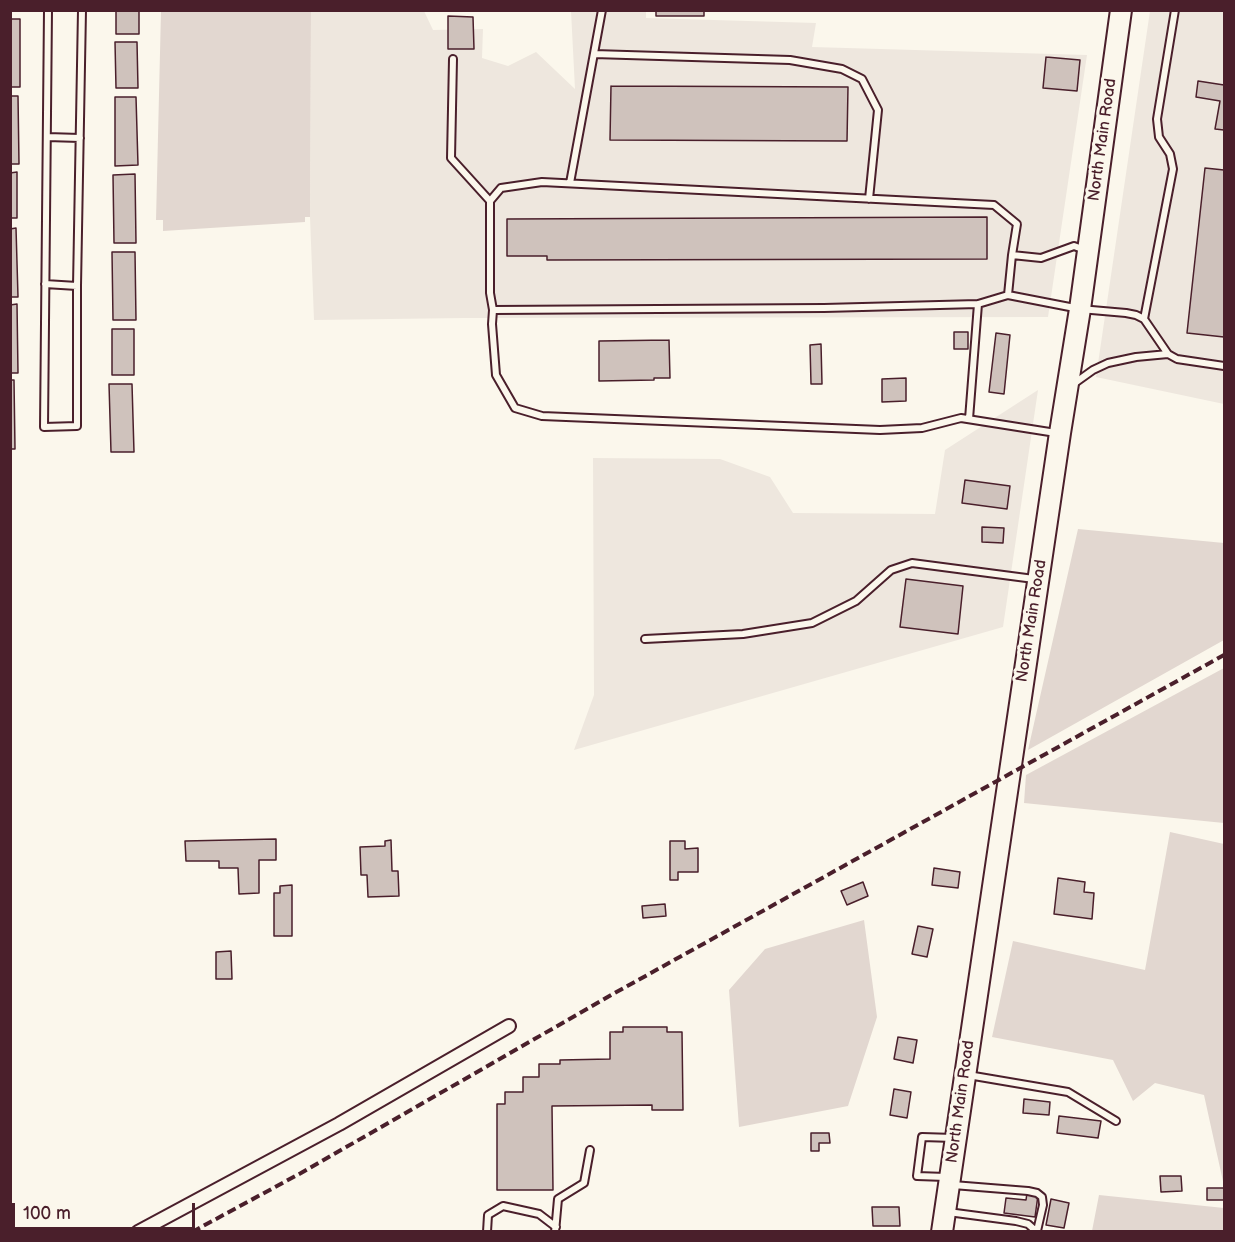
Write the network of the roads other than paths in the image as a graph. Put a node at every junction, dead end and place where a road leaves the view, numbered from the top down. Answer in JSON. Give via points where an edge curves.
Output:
{"nodes":[{"id":1,"x":48,"y":10,"type":"edge"},
{"id":2,"x":82,"y":10,"type":"edge"},
{"id":3,"x":602,"y":10,"type":"edge"},
{"id":4,"x":1121,"y":10,"type":"edge"},
{"id":5,"x":1175,"y":10,"type":"edge"},
{"id":6,"x":594,"y":54,"type":"junction"},
{"id":7,"x":453,"y":58,"type":"dead end"},
{"id":8,"x":47,"y":137,"type":"junction"},
{"id":9,"x":80,"y":138,"type":"junction"},
{"id":10,"x":570,"y":183,"type":"junction"},
{"id":11,"x":869,"y":198,"type":"junction"},
{"id":12,"x":490,"y":201,"type":"junction"},
{"id":13,"x":1088,"y":251,"type":"junction"},
{"id":14,"x":1012,"y":255,"type":"junction"},
{"id":15,"x":45,"y":284,"type":"junction"},
{"id":16,"x":77,"y":286,"type":"junction"},
{"id":17,"x":1008,"y":295,"type":"junction"},
{"id":18,"x":978,"y":304,"type":"junction"},
{"id":19,"x":1080,"y":309,"type":"junction"},
{"id":20,"x":493,"y":310,"type":"junction"},
{"id":21,"x":1144,"y":319,"type":"junction"},
{"id":22,"x":1168,"y":354,"type":"junction"},
{"id":23,"x":1224,"y":366,"type":"edge"},
{"id":24,"x":1067,"y":389,"type":"junction"},
{"id":25,"x":969,"y":419,"type":"junction"},
{"id":26,"x":1060,"y":433,"type":"junction"},
{"id":27,"x":1038,"y":579,"type":"junction"},
{"id":28,"x":645,"y":639,"type":"dead end"},
{"id":29,"x":509,"y":1026,"type":"dead end"},
{"id":30,"x":965,"y":1074,"type":"junction"},
{"id":31,"x":1116,"y":1121,"type":"dead end"},
{"id":32,"x":956,"y":1138,"type":"junction"},
{"id":33,"x":590,"y":1150,"type":"dead end"},
{"id":34,"x":949,"y":1181,"type":"junction"},
{"id":35,"x":945,"y":1212,"type":"junction"},
{"id":36,"x":556,"y":1229,"type":"edge"},
{"id":37,"x":1037,"y":1231,"type":"edge"},
{"id":38,"x":138,"y":1232,"type":"edge"},
{"id":39,"x":487,"y":1232,"type":"edge"},
{"id":40,"x":942,"y":1232,"type":"edge"}],
"edges":[{"from":1,"to":8,"type":"lane"},
{"from":2,"to":9,"type":"lane"},
{"from":3,"to":6,"type":"lane"},
{"from":4,"to":13,"type":"main road","name":"North Main Road"},
{"from":5,"to":21,"type":"lane","via":[[1157,119],[1159,137],[1170,154],[1173,170]]},
{"from":6,"to":10,"type":"lane"},
{"from":6,"to":11,"type":"lane","via":[[790,60],[842,69],[862,79],[878,110]]},
{"from":7,"to":12,"type":"lane","via":[[451,158]]},
{"from":8,"to":9,"type":"lane"},
{"from":8,"to":15,"type":"lane"},
{"from":9,"to":16,"type":"lane"},
{"from":10,"to":11,"type":"lane"},
{"from":10,"to":12,"type":"lane","via":[[542,182],[501,188]]},
{"from":11,"to":14,"type":"lane","via":[[994,205],[1017,224]]},
{"from":12,"to":20,"type":"lane"},
{"from":13,"to":14,"type":"lane","via":[[1074,246],[1041,258]]},
{"from":13,"to":19,"type":"main road","name":"North Main Road"},
{"from":14,"to":17,"type":"lane"},
{"from":15,"to":16,"type":"lane"},
{"from":15,"to":16,"type":"lane","via":[[44,427],[77,426]]},
{"from":17,"to":18,"type":"lane"},
{"from":17,"to":19,"type":"lane"},
{"from":18,"to":20,"type":"lane"},
{"from":18,"to":25,"type":"lane"},
{"from":19,"to":21,"type":"lane","via":[[1126,312]]},
{"from":19,"to":24,"type":"main road","name":"North Main Road"},
{"from":20,"to":25,"type":"lane","via":[[496,375],[515,408],[542,416],[880,430],[922,428]]},
{"from":21,"to":22,"type":"lane"},
{"from":22,"to":23,"type":"lane","via":[[1177,359]]},
{"from":22,"to":24,"type":"lane","via":[[1108,363]]},
{"from":24,"to":26,"type":"main road","name":"North Main Road"},
{"from":25,"to":26,"type":"lane"},
{"from":26,"to":27,"type":"main road","name":"North Main Road"},
{"from":27,"to":28,"type":"lane","via":[[912,563],[891,570],[856,601],[812,623],[743,634]]},
{"from":27,"to":30,"type":"main road","name":"North Main Road"},
{"from":29,"to":38,"type":"street","via":[[348,1119]]},
{"from":30,"to":31,"type":"lane","via":[[1068,1092]]},
{"from":30,"to":32,"type":"main road","name":"North Main Road"},
{"from":32,"to":34,"type":"main road","name":"North Main Road"},
{"from":32,"to":34,"type":"lane","via":[[922,1137],[917,1176]]},
{"from":33,"to":36,"type":"lane","via":[[584,1183],[558,1199]]},
{"from":34,"to":35,"type":"main road","name":"North Main Road"},
{"from":34,"to":37,"type":"lane","via":[[1037,1193],[1043,1205]]},
{"from":35,"to":37,"type":"lane","via":[[1016,1221]]},
{"from":35,"to":40,"type":"main road","name":"North Main Road"},
{"from":36,"to":39,"type":"lane","via":[[539,1214],[503,1206],[488,1215]]}]}
